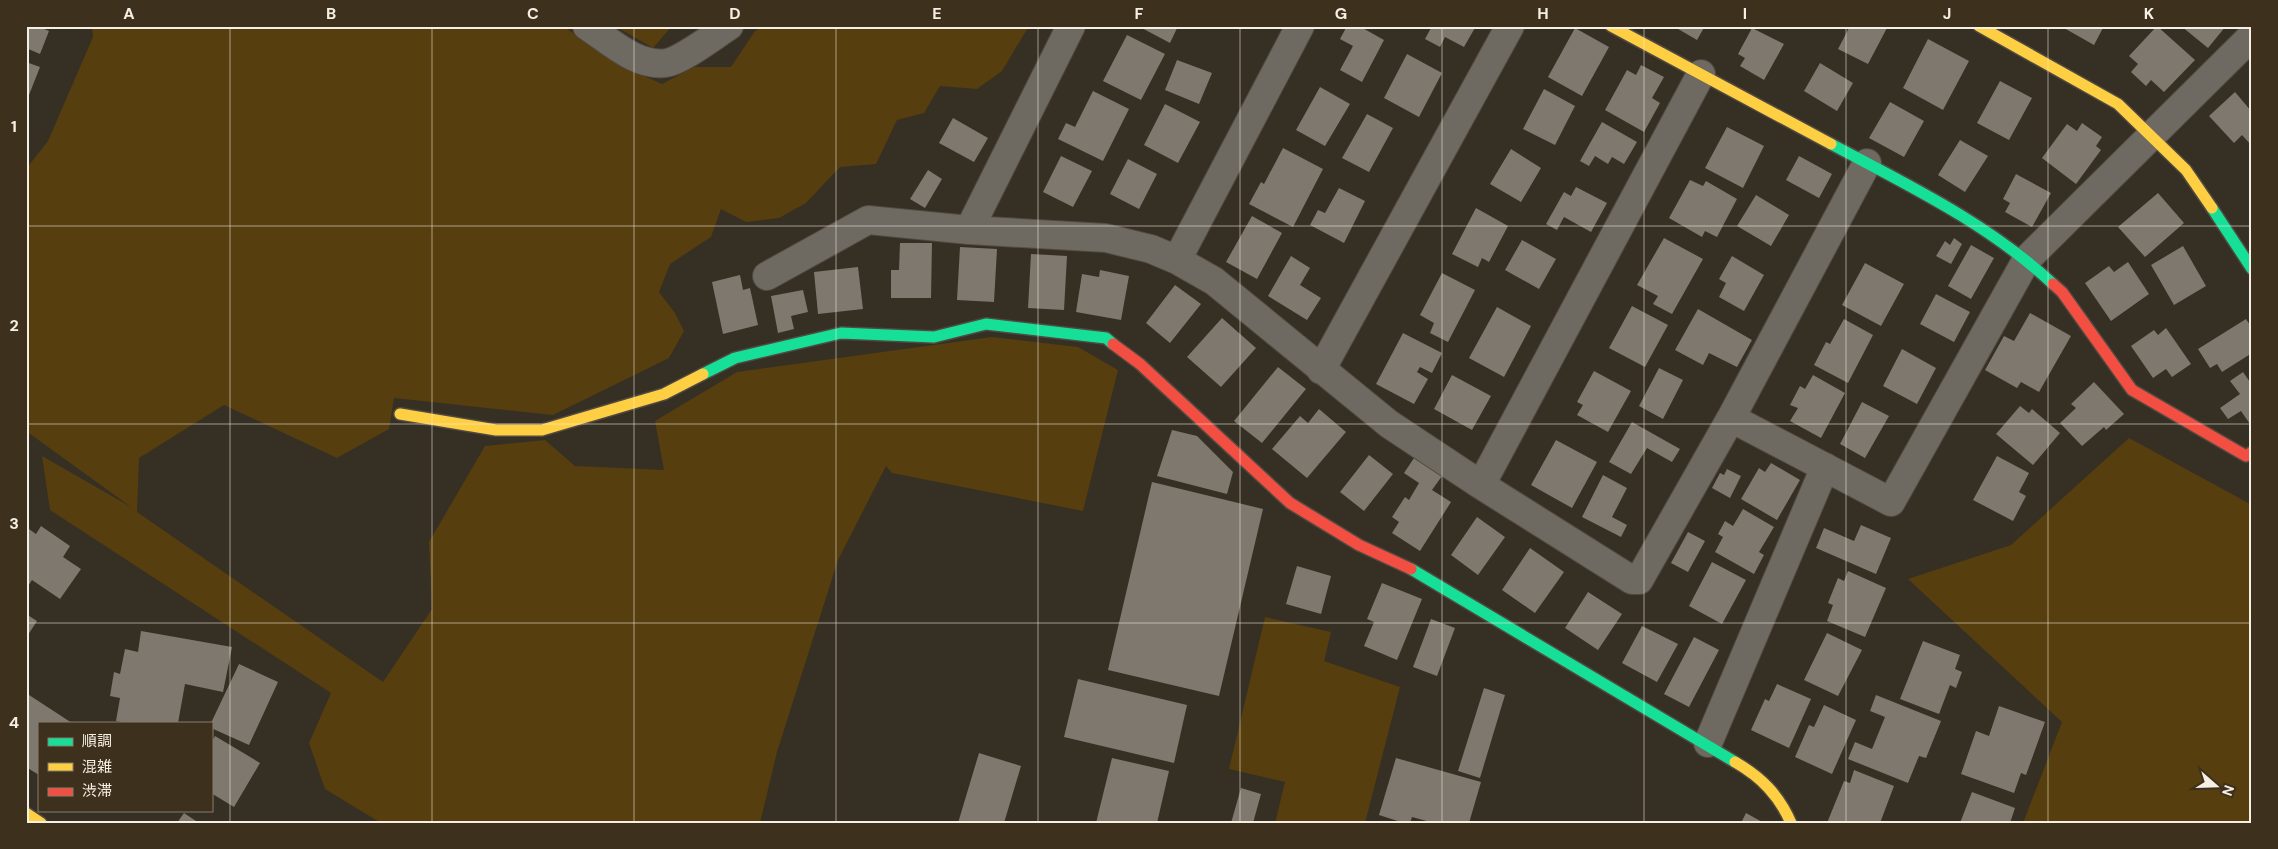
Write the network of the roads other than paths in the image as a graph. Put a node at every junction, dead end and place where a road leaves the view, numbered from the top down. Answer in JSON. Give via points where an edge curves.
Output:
{"nodes":[{"id":1,"x":587,"y":26,"type":"edge"},
{"id":2,"x":729,"y":26,"type":"edge"},
{"id":3,"x":1071,"y":26,"type":"edge"},
{"id":4,"x":1300,"y":26,"type":"edge"},
{"id":5,"x":1510,"y":26,"type":"edge"},
{"id":6,"x":1611,"y":26,"type":"edge"},
{"id":7,"x":1979,"y":26,"type":"edge"},
{"id":8,"x":2252,"y":36,"type":"edge"},
{"id":9,"x":1701,"y":74,"type":"junction"},
{"id":10,"x":2150,"y":135,"type":"junction"},
{"id":11,"x":1867,"y":163,"type":"junction"},
{"id":12,"x":969,"y":230,"type":"junction"},
{"id":13,"x":2026,"y":259,"type":"junction"},
{"id":14,"x":1177,"y":260,"type":"junction"},
{"id":15,"x":2252,"y":270,"type":"edge"},
{"id":16,"x":767,"y":276,"type":"dead end"},
{"id":17,"x":1321,"y":370,"type":"junction"},
{"id":18,"x":400,"y":414,"type":"dead end"},
{"id":19,"x":1731,"y":418,"type":"junction"},
{"id":20,"x":2252,"y":452,"type":"edge"},
{"id":21,"x":1825,"y":467,"type":"junction"},
{"id":22,"x":1480,"y":484,"type":"junction"},
{"id":23,"x":1708,"y":743,"type":"junction"},
{"id":24,"x":26,"y":813,"type":"edge"},
{"id":25,"x":41,"y":823,"type":"edge"},
{"id":26,"x":1791,"y":823,"type":"edge"}],
"edges":[{"from":1,"to":2,"type":"street","via":[[631,55],[649,62],[667,63]]},
{"from":3,"to":12,"type":"street"},
{"from":4,"to":14,"type":"street"},
{"from":5,"to":17,"type":"street"},
{"from":6,"to":9,"type":"street"},
{"from":7,"to":10,"type":"street","via":[[2118,104]]},
{"from":8,"to":10,"type":"street"},
{"from":9,"to":11,"type":"street"},
{"from":9,"to":22,"type":"street"},
{"from":10,"to":13,"type":"street"},
{"from":10,"to":15,"type":"street","via":[[2186,170]]},
{"from":11,"to":13,"type":"street","via":[[1941,204]]},
{"from":11,"to":19,"type":"street"},
{"from":12,"to":14,"type":"street","via":[[1106,238],[1150,249]]},
{"from":12,"to":16,"type":"street","via":[[868,220]]},
{"from":13,"to":20,"type":"street","via":[[2062,292],[2132,390],[2246,456]]},
{"from":13,"to":21,"type":"street","via":[[1890,502]]},
{"from":14,"to":17,"type":"street","via":[[1214,281]]},
{"from":17,"to":22,"type":"street","via":[[1389,424]]},
{"from":18,"to":23,"type":"street","via":[[496,430],[542,430],[664,394],[735,358],[841,333],[934,337],[986,324],[1106,338],[1140,364],[1290,503],[1359,544],[1430,579]]},
{"from":19,"to":21,"type":"street"},
{"from":19,"to":22,"type":"street","via":[[1639,580],[1632,580]]},
{"from":21,"to":23,"type":"street"},
{"from":23,"to":26,"type":"street","via":[[1756,774],[1784,807]]},
{"from":24,"to":25,"type":"street"}]}
